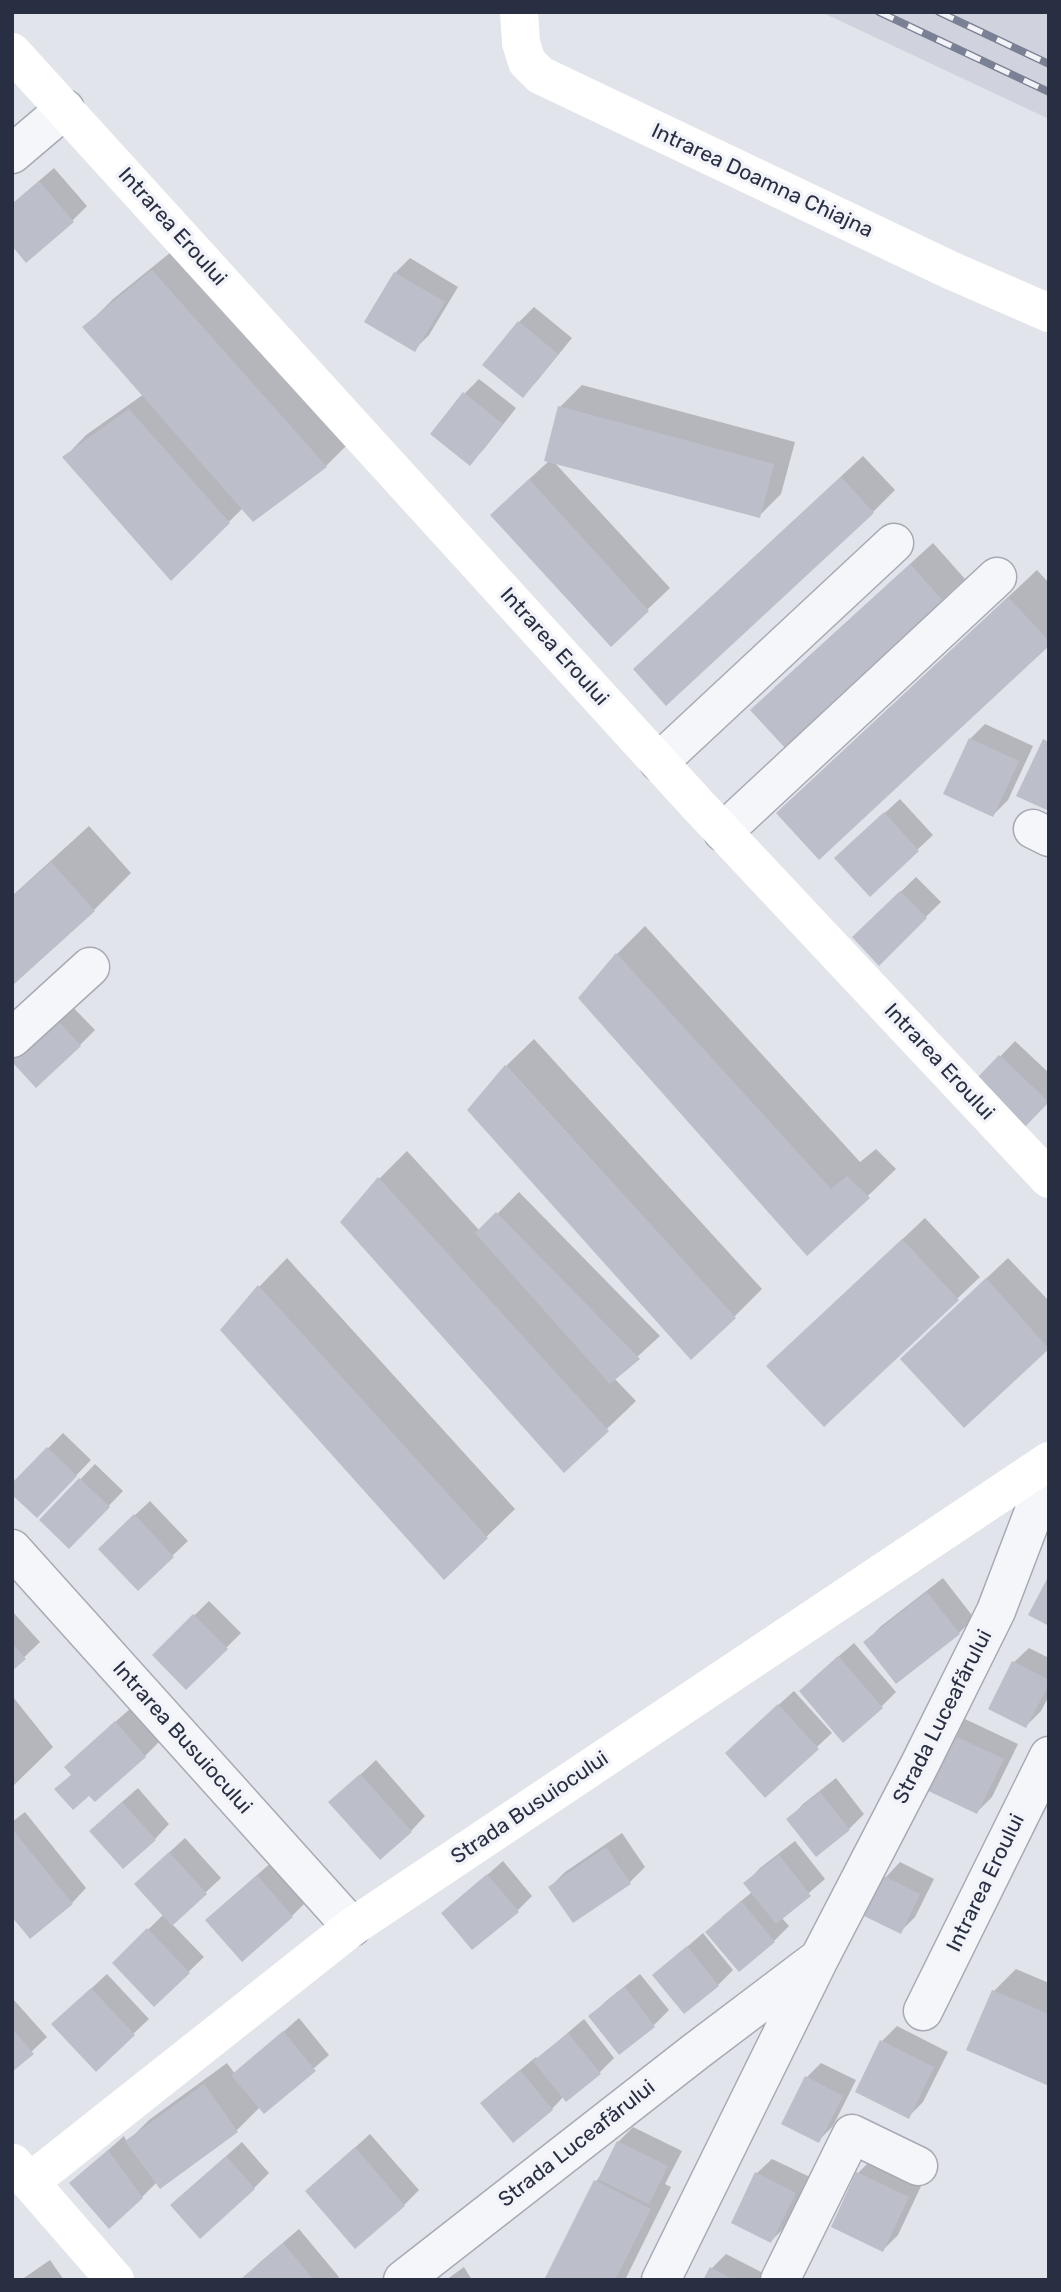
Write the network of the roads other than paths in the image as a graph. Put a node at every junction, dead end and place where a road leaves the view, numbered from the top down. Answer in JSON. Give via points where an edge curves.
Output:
{"nodes":[{"id":1,"x":519,"y":12,"type":"edge"},
{"id":2,"x":12,"y":52,"type":"edge"},
{"id":3,"x":65,"y":108,"type":"junction"},
{"id":4,"x":12,"y":154,"type":"edge"},
{"id":5,"x":1049,"y":313,"type":"edge"},
{"id":6,"x":894,"y":543,"type":"dead end"},
{"id":7,"x":997,"y":577,"type":"dead end"},
{"id":8,"x":659,"y":762,"type":"junction"},
{"id":9,"x":723,"y":832,"type":"junction"},
{"id":10,"x":90,"y":967,"type":"dead end"},
{"id":11,"x":12,"y":1038,"type":"edge"},
{"id":12,"x":1049,"y":1179,"type":"edge"},
{"id":13,"x":1049,"y":1461,"type":"edge"},
{"id":14,"x":1049,"y":1467,"type":"edge"},
{"id":15,"x":12,"y":1549,"type":"edge"},
{"id":16,"x":1049,"y":1756,"type":"edge"},
{"id":17,"x":352,"y":1927,"type":"junction"},
{"id":18,"x":819,"y":1959,"type":"junction"},
{"id":19,"x":923,"y":2011,"type":"dead end"},
{"id":20,"x":918,"y":2166,"type":"dead end"},
{"id":21,"x":21,"y":2172,"type":"edge"},
{"id":22,"x":115,"y":2280,"type":"edge"},
{"id":23,"x":403,"y":2280,"type":"edge"},
{"id":24,"x":661,"y":2280,"type":"edge"},
{"id":25,"x":780,"y":2280,"type":"edge"}],
"edges":[{"from":1,"to":5,"type":"street","name":"Intrarea Doamna Chiajna","via":[[527,62],[540,75]]},
{"from":2,"to":3,"type":"street","name":"Intrarea Eroului"},
{"from":3,"to":4,"type":"street"},
{"from":3,"to":8,"type":"street","name":"Intrarea Eroului"},
{"from":6,"to":8,"type":"street"},
{"from":7,"to":9,"type":"street"},
{"from":8,"to":9,"type":"street","name":"Intrarea Eroului"},
{"from":9,"to":12,"type":"street","name":"Intrarea Eroului"},
{"from":10,"to":11,"type":"street"},
{"from":13,"to":17,"type":"street","name":"Strada Busuiocului"},
{"from":14,"to":18,"type":"street","name":"Strada Luceafărului","via":[[996,1611]]},
{"from":15,"to":17,"type":"street","name":"Intrarea Busuiocului"},
{"from":16,"to":19,"type":"street","name":"Intrarea Eroului"},
{"from":17,"to":21,"type":"street","name":"Strada Busuiocului"},
{"from":18,"to":23,"type":"street","name":"Strada Luceafărului"},
{"from":18,"to":24,"type":"street","name":"Strada Luceafărului"},
{"from":20,"to":25,"type":"street","via":[[852,2134]]},
{"from":21,"to":22,"type":"street"}]}
